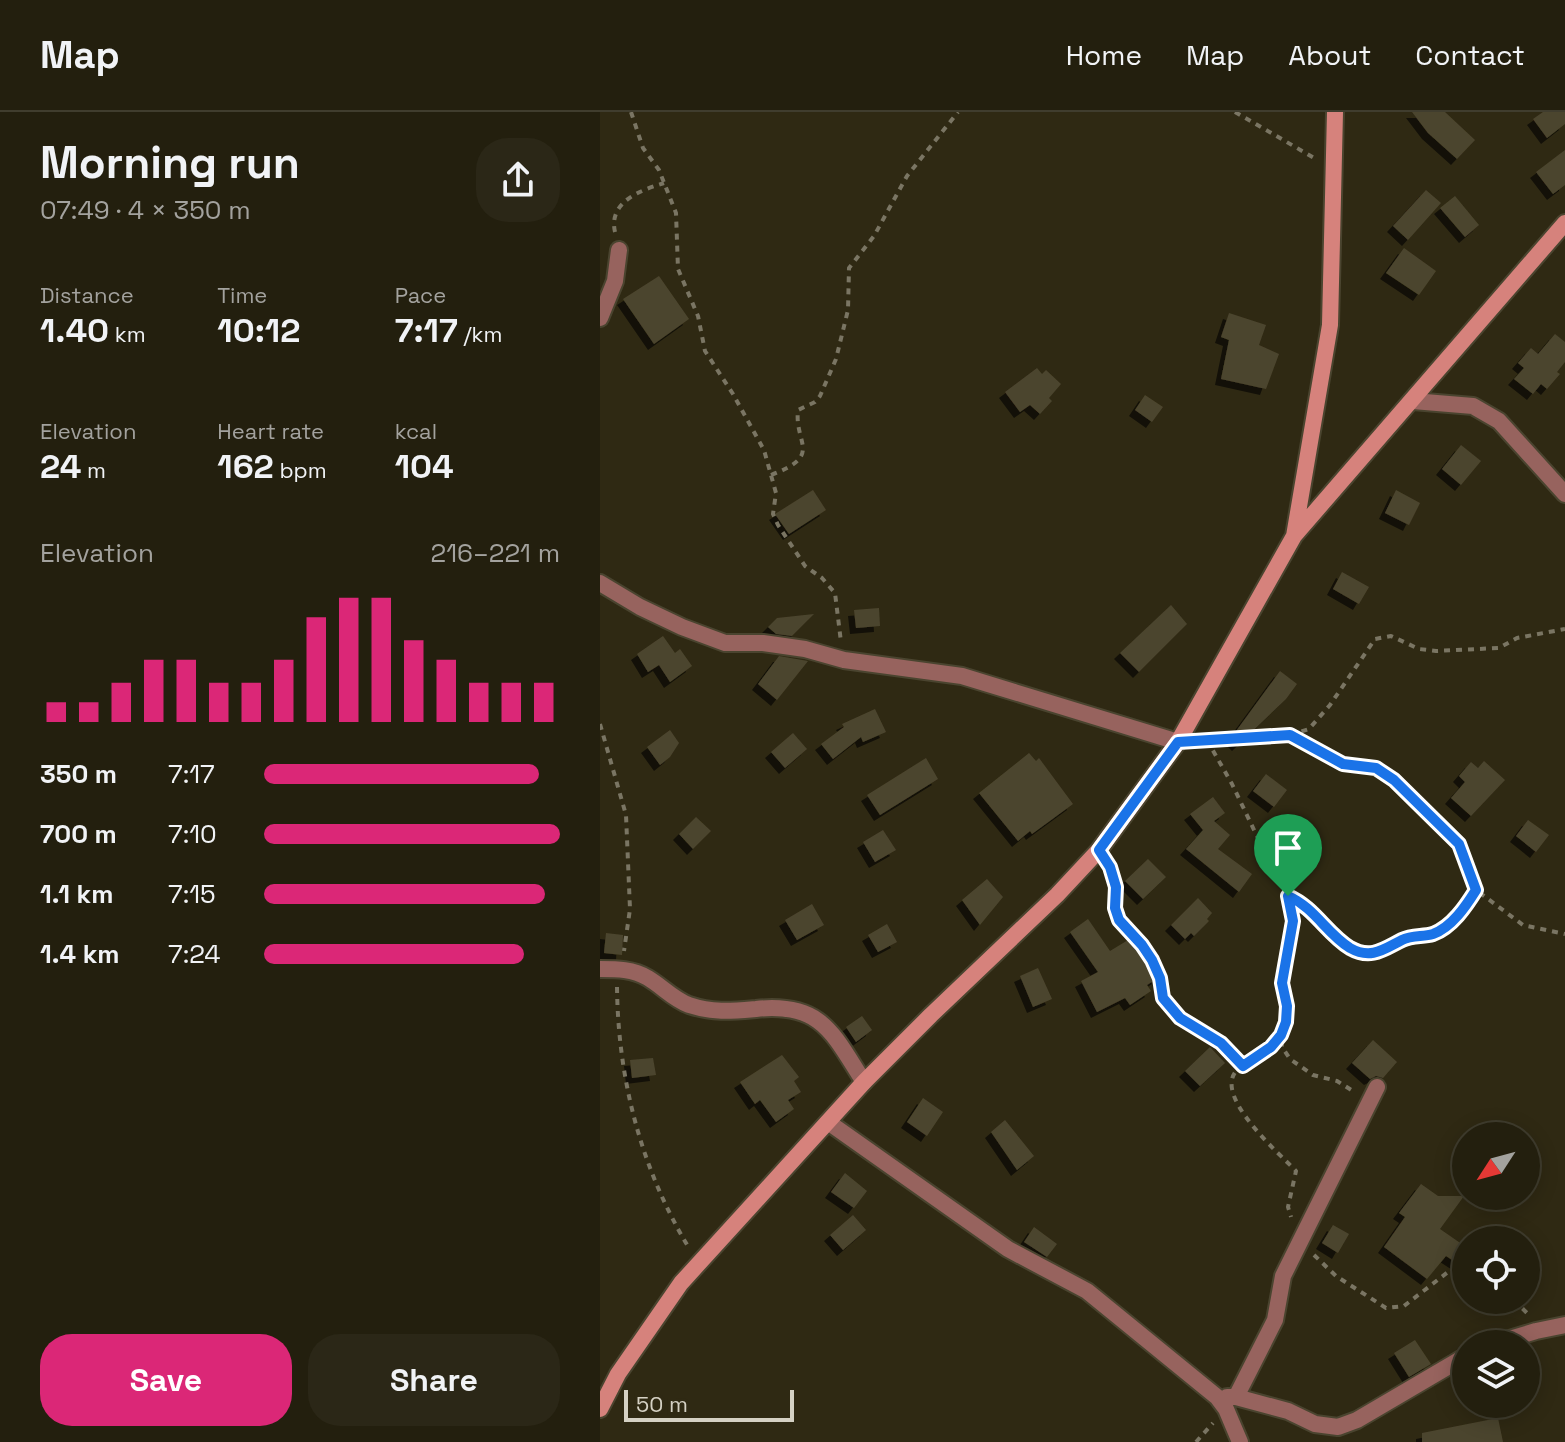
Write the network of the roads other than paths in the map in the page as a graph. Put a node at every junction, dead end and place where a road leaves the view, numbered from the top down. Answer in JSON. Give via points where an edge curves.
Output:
{"nodes":[{"id":1,"x":1335,"y":112,"type":"edge"},
{"id":2,"x":1565,"y":223,"type":"edge"},
{"id":3,"x":619,"y":250,"type":"road end"},
{"id":4,"x":600,"y":318,"type":"edge"},
{"id":5,"x":1413,"y":401,"type":"junction"},
{"id":6,"x":1565,"y":494,"type":"edge"},
{"id":7,"x":1294,"y":536,"type":"junction"},
{"id":8,"x":600,"y":583,"type":"edge"},
{"id":9,"x":1178,"y":742,"type":"junction"},
{"id":10,"x":600,"y":969,"type":"edge"},
{"id":11,"x":864,"y":1082,"type":"junction"},
{"id":12,"x":1374,"y":1094,"type":"road end"},
{"id":13,"x":828,"y":1122,"type":"junction"},
{"id":14,"x":1565,"y":1325,"type":"edge"},
{"id":15,"x":1540,"y":1330,"type":"edge"},
{"id":16,"x":1452,"y":1364,"type":"edge"},
{"id":17,"x":1217,"y":1397,"type":"junction"},
{"id":18,"x":1236,"y":1397,"type":"junction"},
{"id":19,"x":600,"y":1409,"type":"edge"},
{"id":20,"x":1240,"y":1442,"type":"edge"}],
"edges":[{"from":1,"to":7,"type":"street","via":[[1330,325]]},
{"from":2,"to":5,"type":"street"},
{"from":3,"to":4,"type":"street","via":[[615,281]]},
{"from":5,"to":6,"type":"street","via":[[1473,406],[1499,421]]},
{"from":5,"to":7,"type":"street"},
{"from":7,"to":9,"type":"street"},
{"from":8,"to":9,"type":"street","via":[[640,607],[725,643],[763,643],[962,676]]},
{"from":9,"to":11,"type":"street","via":[[1099,850]]},
{"from":10,"to":11,"type":"street","via":[[637,973],[672,997],[715,1012],[805,1012],[835,1036]]},
{"from":11,"to":13,"type":"street"},
{"from":12,"to":18,"type":"street","via":[[1283,1276],[1275,1320]]},
{"from":13,"to":17,"type":"street","via":[[1008,1249],[1087,1291]]},
{"from":13,"to":19,"type":"street","via":[[681,1283]]},
{"from":14,"to":15,"type":"street"},
{"from":16,"to":18,"type":"street","via":[[1338,1427]]},
{"from":17,"to":18,"type":"street"},
{"from":17,"to":20,"type":"street"}]}
